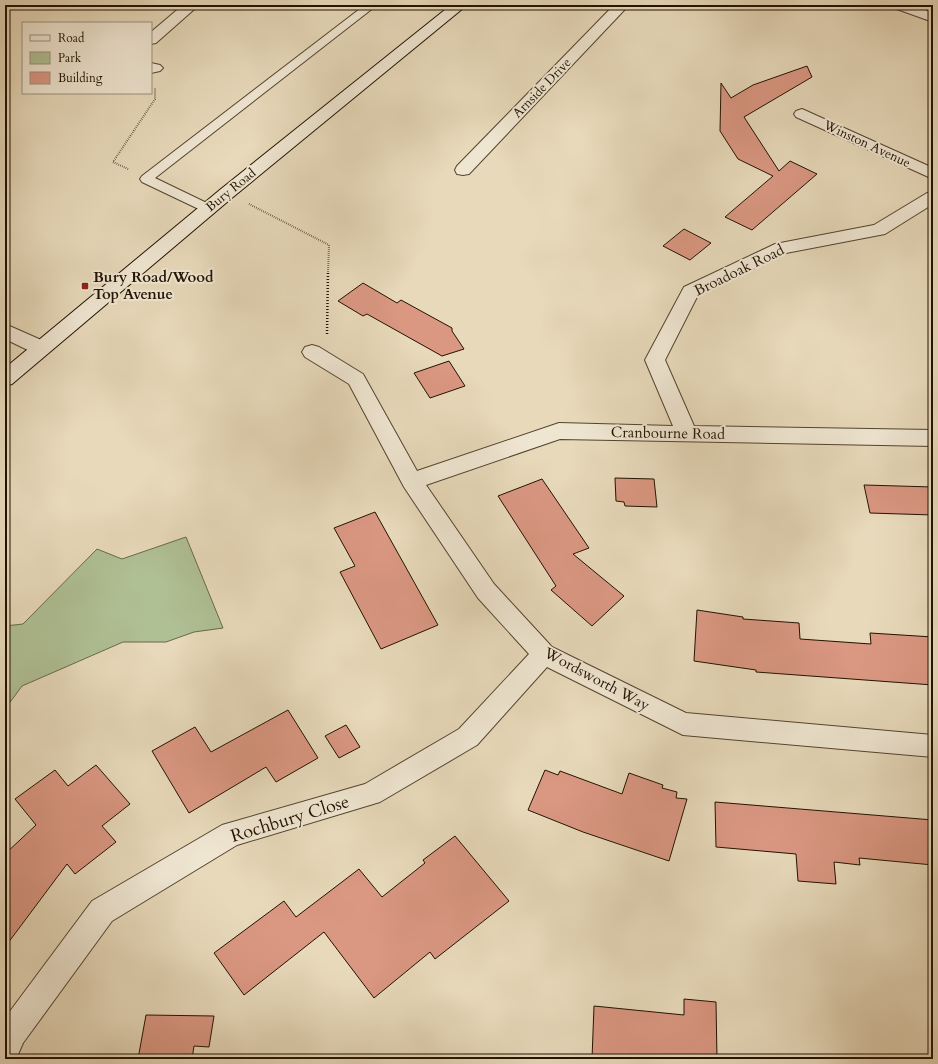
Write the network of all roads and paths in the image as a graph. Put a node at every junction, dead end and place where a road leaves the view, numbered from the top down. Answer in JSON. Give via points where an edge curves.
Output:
{"nodes":[{"id":1,"x":192,"y":5,"type":"edge"},
{"id":2,"x":372,"y":5,"type":"edge"},
{"id":3,"x":460,"y":5,"type":"edge"},
{"id":4,"x":622,"y":5,"type":"edge"},
{"id":5,"x":899,"y":5,"type":"edge"},
{"id":6,"x":933,"y":18,"type":"edge"},
{"id":7,"x":152,"y":39,"type":"edge"},
{"id":8,"x":153,"y":68,"type":"edge"},
{"id":9,"x":802,"y":114,"type":"dead end"},
{"id":10,"x":463,"y":170,"type":"dead end"},
{"id":11,"x":933,"y":174,"type":"edge"},
{"id":12,"x":146,"y":179,"type":"junction"},
{"id":13,"x":227,"y":193,"type":"junction"},
{"id":14,"x":933,"y":197,"type":"edge"},
{"id":15,"x":208,"y":209,"type":"junction"},
{"id":16,"x":5,"y":331,"type":"edge"},
{"id":17,"x":41,"y":348,"type":"junction"},
{"id":18,"x":319,"y":357,"type":"joint"},
{"id":19,"x":5,"y":379,"type":"edge"},
{"id":20,"x":687,"y":434,"type":"junction"},
{"id":21,"x":933,"y":438,"type":"edge"},
{"id":22,"x":412,"y":481,"type":"junction"},
{"id":23,"x":544,"y":654,"type":"junction"},
{"id":24,"x":933,"y":746,"type":"edge"},
{"id":25,"x":5,"y":1051,"type":"edge"}],
"edges":[{"from":1,"to":7,"type":"street"},
{"from":2,"to":12,"type":"lane"},
{"from":3,"to":13,"type":"street","name":"Bury Road"},
{"from":4,"to":10,"type":"street","name":"Arnside Drive"},
{"from":5,"to":6,"type":"street"},
{"from":8,"to":12,"type":"path","via":[[155,99],[113,162]]},
{"from":9,"to":11,"type":"street","name":"Winston Avenue"},
{"from":12,"to":15,"type":"lane"},
{"from":13,"to":15,"type":"street","name":"Bury Road"},
{"from":13,"to":18,"type":"path","via":[[329,245]]},
{"from":14,"to":20,"type":"street","name":"Broadoak Road","via":[[879,230],[781,248],[691,291],[655,360]]},
{"from":15,"to":17,"type":"street","name":"Bury Road"},
{"from":16,"to":17,"type":"street"},
{"from":17,"to":19,"type":"street","name":"Bury Road"},
{"from":18,"to":22,"type":"street","name":"Wordsworth Way","via":[[356,379]]},
{"from":20,"to":21,"type":"street","name":"Cranbourne Road"},
{"from":20,"to":22,"type":"street","name":"Cranbourne Road","via":[[560,431]]},
{"from":22,"to":23,"type":"street","name":"Wordsworth Way","via":[[486,591]]},
{"from":23,"to":24,"type":"street","name":"Wordsworth Way","via":[[683,724]]},
{"from":23,"to":25,"type":"street","name":"Rochbury Close","via":[[468,737],[371,794],[231,834],[102,911],[11,1034]]}]}
